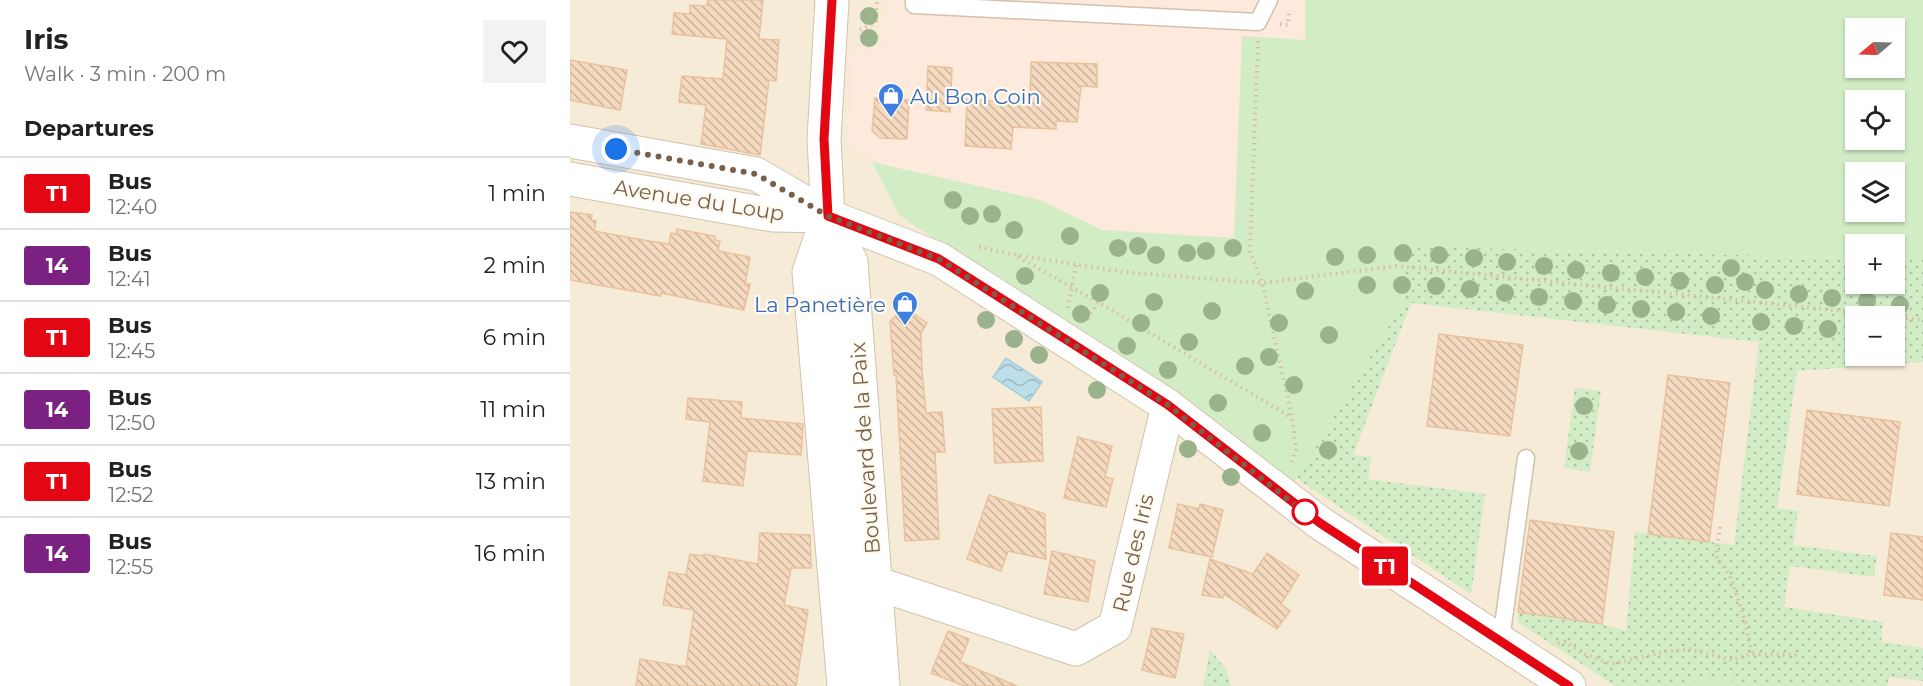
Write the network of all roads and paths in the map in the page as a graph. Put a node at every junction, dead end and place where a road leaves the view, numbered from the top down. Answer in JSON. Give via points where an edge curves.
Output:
{"nodes":[{"id":1,"x":832,"y":0,"type":"edge"},
{"id":2,"x":914,"y":0,"type":"edge"},
{"id":3,"x":1269,"y":0,"type":"edge"},
{"id":4,"x":1000,"y":5,"type":"edge"},
{"id":5,"x":1258,"y":22,"type":"junction"},
{"id":6,"x":570,"y":141,"type":"edge"},
{"id":7,"x":570,"y":179,"type":"edge"},
{"id":8,"x":703,"y":181,"type":"dead end"},
{"id":9,"x":828,"y":216,"type":"junction"},
{"id":10,"x":970,"y":245,"type":"dead end"},
{"id":11,"x":1016,"y":255,"type":"junction"},
{"id":12,"x":1262,"y":283,"type":"junction"},
{"id":13,"x":1845,"y":312,"type":"edge"},
{"id":14,"x":1905,"y":318,"type":"edge"},
{"id":15,"x":1923,"y":320,"type":"edge"},
{"id":16,"x":1168,"y":405,"type":"junction"},
{"id":17,"x":1292,"y":417,"type":"junction"},
{"id":18,"x":1526,"y":458,"type":"dead end"},
{"id":19,"x":1281,"y":495,"type":"junction"},
{"id":20,"x":1720,"y":527,"type":"dead end"},
{"id":21,"x":834,"y":569,"type":"junction"},
{"id":22,"x":875,"y":583,"type":"junction"},
{"id":23,"x":1501,"y":640,"type":"junction"},
{"id":24,"x":1556,"y":644,"type":"dead end"},
{"id":25,"x":1752,"y":654,"type":"junction"},
{"id":26,"x":1799,"y":656,"type":"dead end"},
{"id":27,"x":844,"y":686,"type":"edge"},
{"id":28,"x":862,"y":686,"type":"edge"},
{"id":29,"x":883,"y":686,"type":"edge"},
{"id":30,"x":1569,"y":686,"type":"edge"}],
"edges":[{"from":1,"to":9,"type":"street","name":"Boulevard de la Paix","via":[[824,139]]},
{"from":2,"to":4,"type":"lane","via":[[914,5]]},
{"from":3,"to":5,"type":"lane"},
{"from":4,"to":5,"type":"lane"},
{"from":5,"to":12,"type":"path","via":[[1250,251]]},
{"from":6,"to":9,"type":"street","name":"Avenue du Loup","via":[[756,174]]},
{"from":7,"to":9,"type":"street","name":"Avenue du Loup","via":[[773,215]]},
{"from":8,"to":9,"type":"lane","via":[[753,189]]},
{"from":9,"to":16,"type":"street","name":"Avenue du Loup","via":[[939,259]]},
{"from":9,"to":21,"type":"street","name":"Boulevard de la Paix","via":[[809,272]]},
{"from":9,"to":22,"type":"street","name":"Boulevard de la Paix","via":[[851,262]]},
{"from":9,"to":28,"type":"lane"},
{"from":10,"to":11,"type":"path"},
{"from":11,"to":12,"type":"path","via":[[1123,272]]},
{"from":11,"to":17,"type":"path"},
{"from":12,"to":13,"type":"path","via":[[1396,266]]},
{"from":12,"to":17,"type":"path"},
{"from":14,"to":15,"type":"path"},
{"from":16,"to":19,"type":"street","name":"Avenue du Loup"},
{"from":16,"to":22,"type":"street","name":"Rue des Iris","via":[[1115,627],[1076,649]]},
{"from":17,"to":19,"type":"path","via":[[1296,449]]},
{"from":18,"to":23,"type":"lane"},
{"from":19,"to":23,"type":"street","name":"Avenue du Loup"},
{"from":20,"to":25,"type":"path","via":[[1716,556],[1732,580]]},
{"from":21,"to":27,"type":"street","name":"Boulevard de la Paix"},
{"from":21,"to":28,"type":"lane"},
{"from":22,"to":29,"type":"street","name":"Boulevard de la Paix"},
{"from":23,"to":30,"type":"street","name":"Avenue du Loup"},
{"from":24,"to":25,"type":"path","via":[[1565,642],[1611,664],[1689,650],[1732,660]]},
{"from":25,"to":26,"type":"path"}]}
